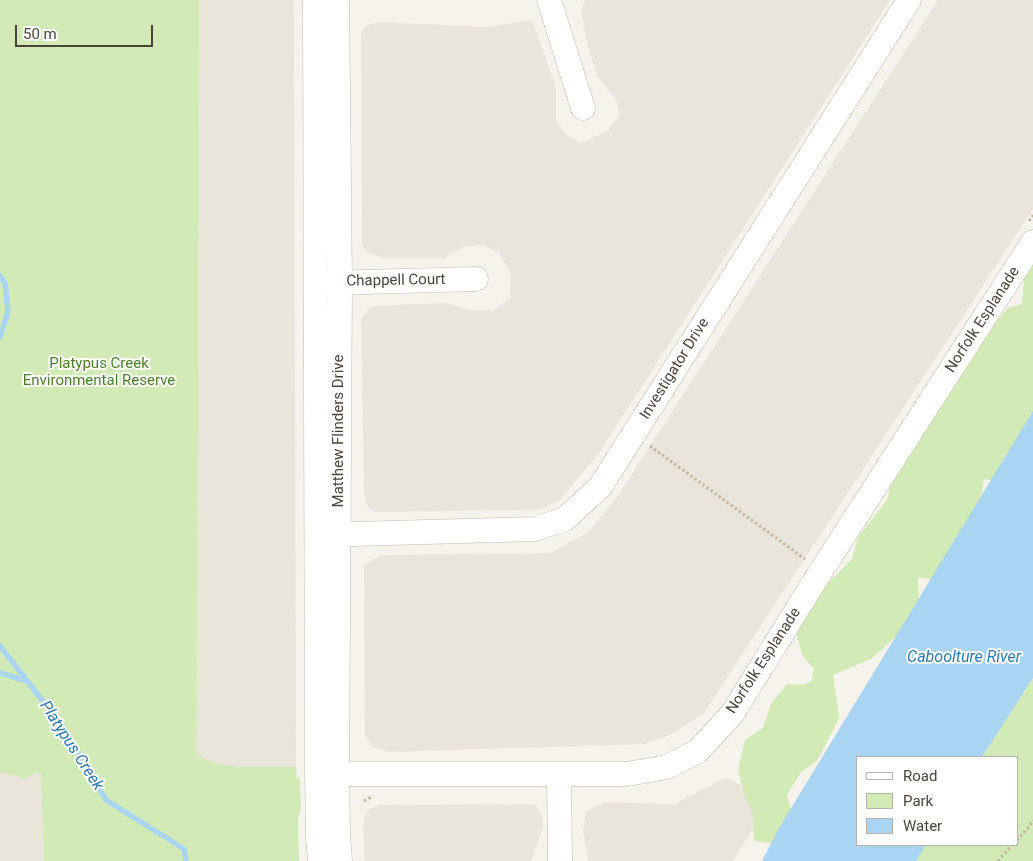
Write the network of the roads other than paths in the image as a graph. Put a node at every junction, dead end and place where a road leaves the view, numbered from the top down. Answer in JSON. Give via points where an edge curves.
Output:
{"nodes":[{"id":1,"x":316,"y":0,"type":"edge"},
{"id":2,"x":337,"y":0,"type":"edge"},
{"id":3,"x":549,"y":0,"type":"edge"},
{"id":4,"x":909,"y":0,"type":"edge"},
{"id":5,"x":583,"y":108,"type":"dead end"},
{"id":6,"x":1029,"y":235,"type":"edge"},
{"id":7,"x":476,"y":279,"type":"dead end"},
{"id":8,"x":340,"y":282,"type":"junction"},
{"id":9,"x":316,"y":283,"type":"junction"},
{"id":10,"x":328,"y":535,"type":"junction"},
{"id":11,"x":327,"y":774,"type":"junction"},
{"id":12,"x":559,"y":775,"type":"junction"},
{"id":13,"x":320,"y":861,"type":"edge"},
{"id":14,"x":340,"y":861,"type":"edge"},
{"id":15,"x":560,"y":861,"type":"edge"}],
"edges":[{"from":1,"to":9,"type":"street","name":"Matthew Flinders Drive"},
{"from":2,"to":8,"type":"street","name":"Matthew Flinders Drive"},
{"from":3,"to":5,"type":"street"},
{"from":4,"to":10,"type":"street","name":"Investigator Drive","via":[[600,487],[565,519],[535,529]]},
{"from":6,"to":12,"type":"street","name":"Norfolk Esplanade","via":[[732,714],[698,751],[667,767],[627,774]]},
{"from":7,"to":8,"type":"street","name":"Chappell Court"},
{"from":8,"to":9,"type":"street","name":"Chappell Court"},
{"from":8,"to":10,"type":"street","name":"Matthew Flinders Drive"},
{"from":9,"to":10,"type":"street","name":"Matthew Flinders Drive"},
{"from":10,"to":11,"type":"street","name":"Matthew Flinders Drive"},
{"from":11,"to":12,"type":"street","name":"Norfolk Esplanade"},
{"from":11,"to":13,"type":"street","name":"Matthew Flinders Drive","via":[[318,836]]},
{"from":11,"to":14,"type":"street","name":"Matthew Flinders Drive"},
{"from":12,"to":15,"type":"street"}]}
